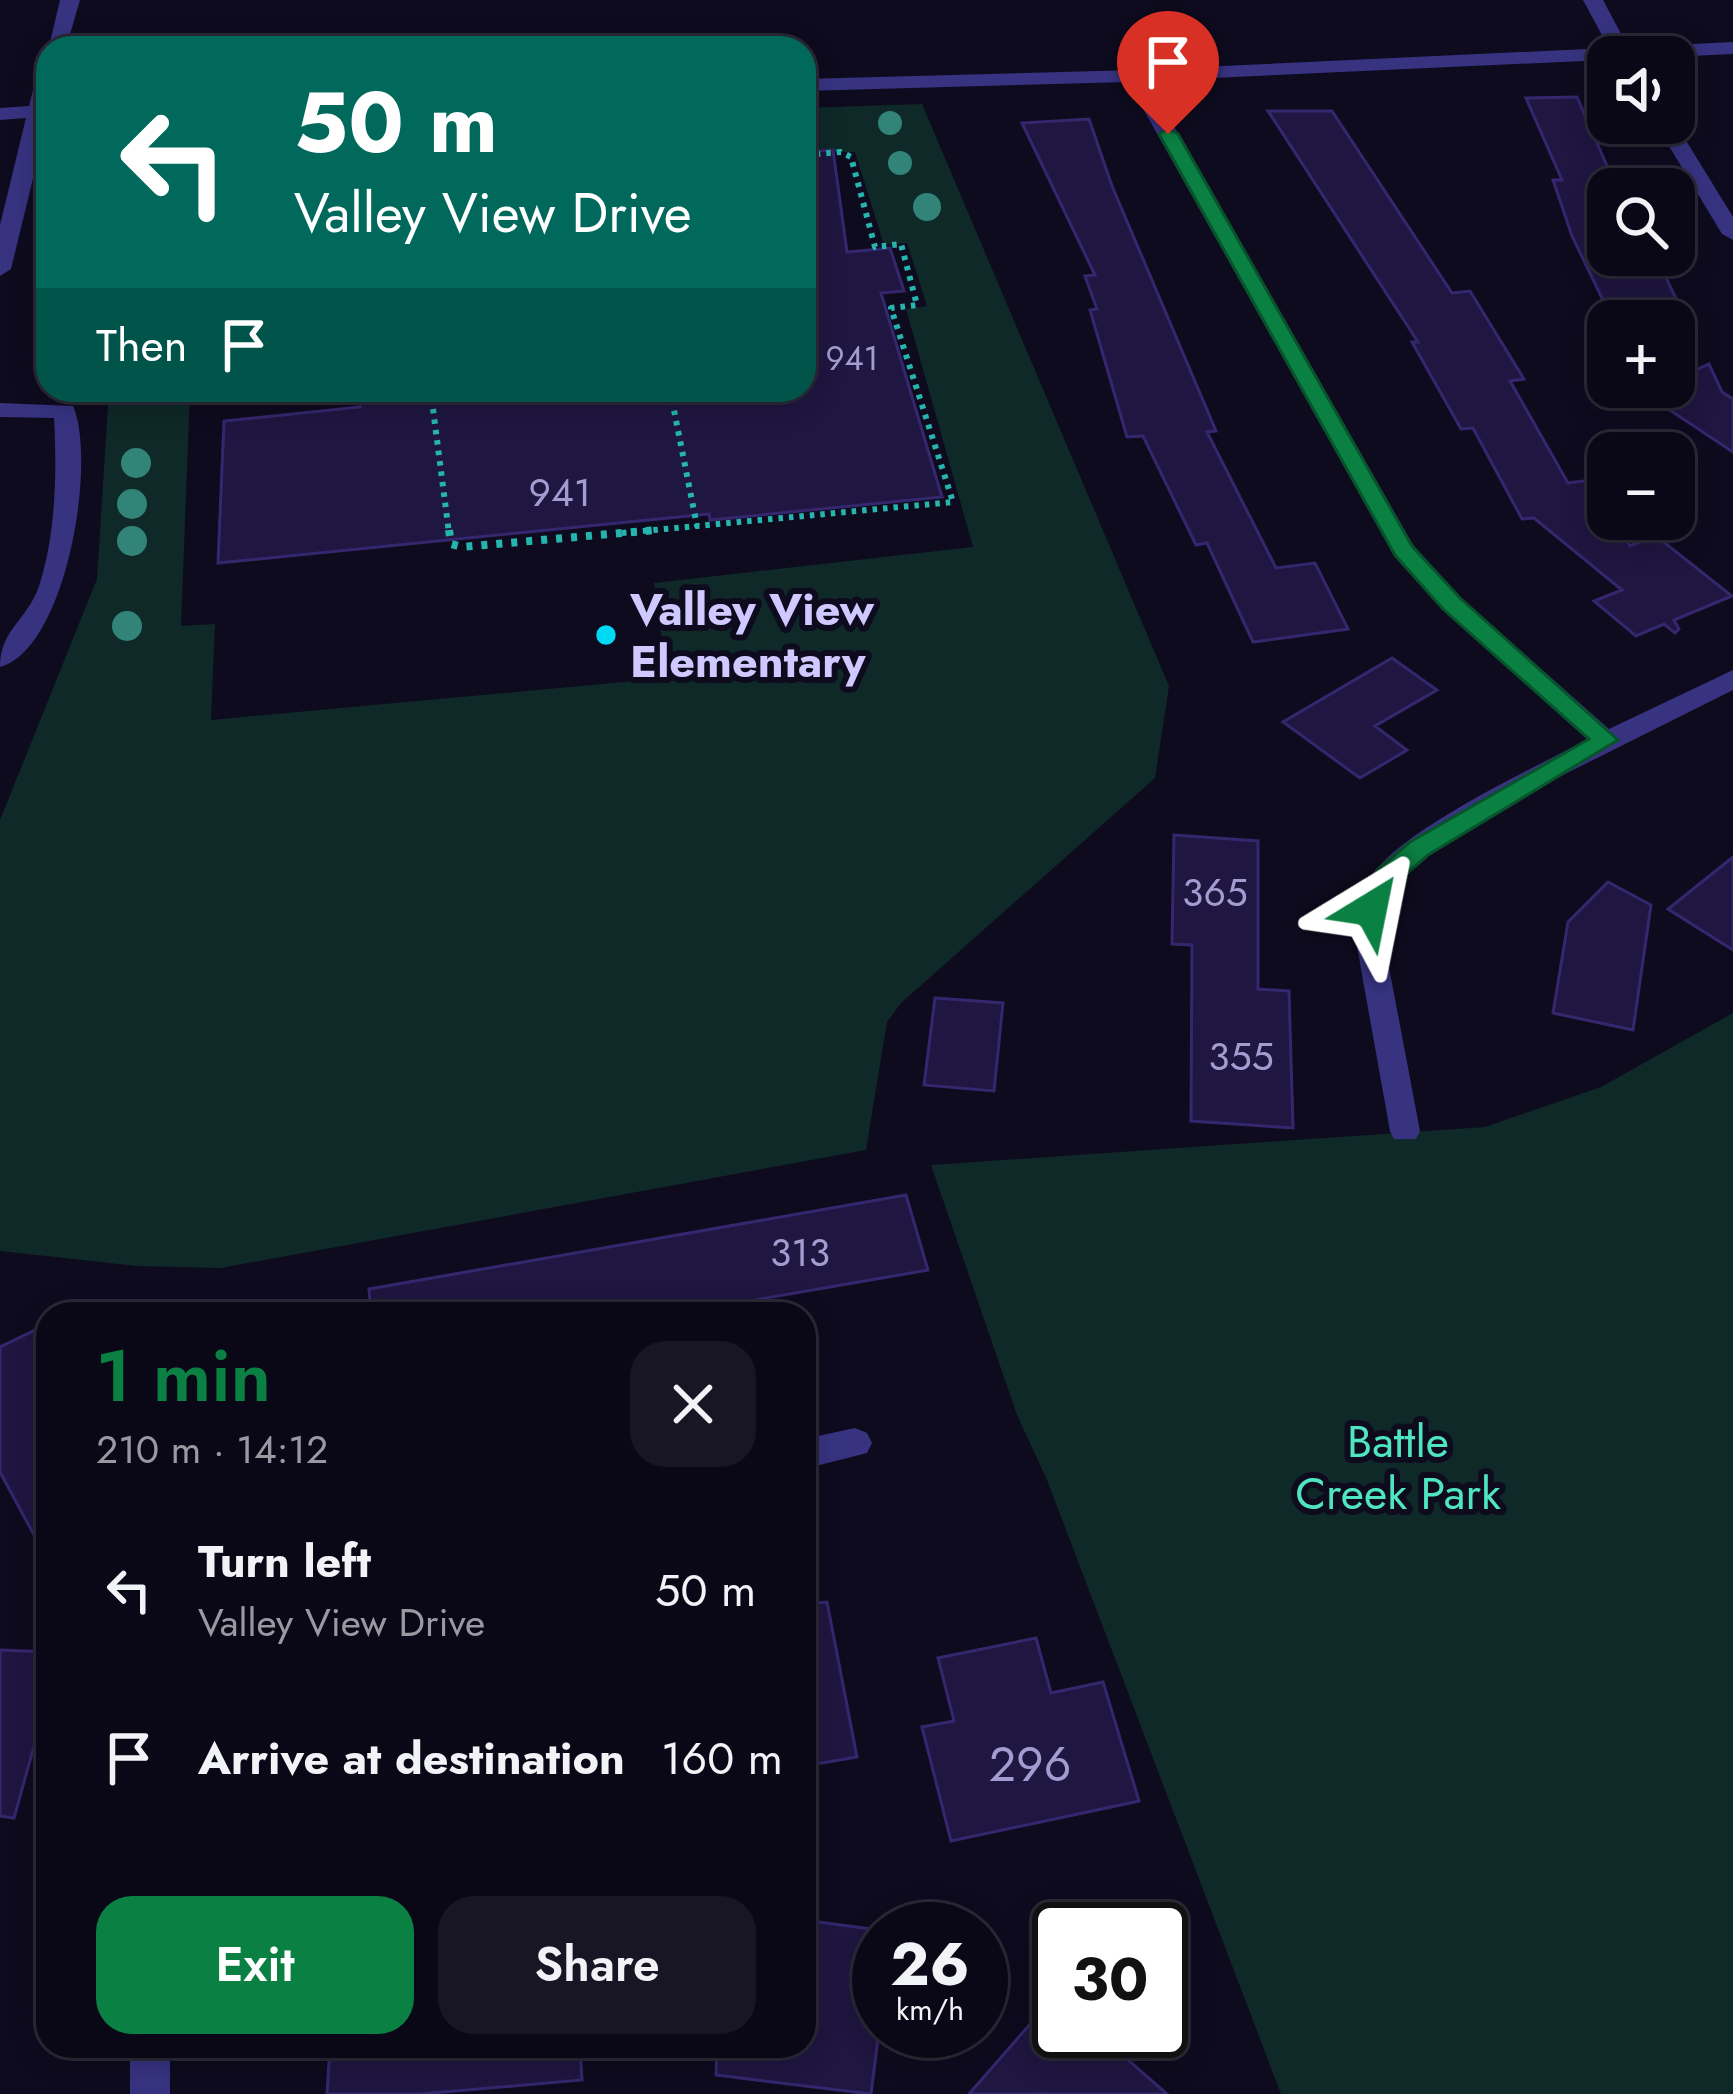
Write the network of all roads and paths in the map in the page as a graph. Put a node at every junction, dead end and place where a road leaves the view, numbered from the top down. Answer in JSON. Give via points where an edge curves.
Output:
{"nodes":[{"id":1,"x":70,"y":0,"type":"edge"},
{"id":2,"x":1593,"y":0,"type":"edge"},
{"id":3,"x":60,"y":36,"type":"edge"},
{"id":4,"x":1613,"y":36,"type":"edge"},
{"id":5,"x":1733,"y":48,"type":"edge"},
{"id":6,"x":1695,"y":50,"type":"edge"},
{"id":7,"x":1587,"y":56,"type":"edge"},
{"id":8,"x":1135,"y":76,"type":"junction"},
{"id":9,"x":816,"y":85,"type":"edge"},
{"id":10,"x":36,"y":112,"type":"edge"},
{"id":11,"x":0,"y":114,"type":"edge"},
{"id":12,"x":36,"y":131,"type":"edge"},
{"id":13,"x":1678,"y":144,"type":"edge"},
{"id":14,"x":816,"y":154,"type":"edge"},
{"id":15,"x":1733,"y":234,"type":"edge"},
{"id":16,"x":0,"y":269,"type":"edge"},
{"id":17,"x":672,"y":402,"type":"edge"},
{"id":18,"x":0,"y":410,"type":"edge"},
{"id":19,"x":433,"y":410,"type":"dead end"},
{"id":20,"x":697,"y":526,"type":"junction"},
{"id":21,"x":0,"y":658,"type":"edge"},
{"id":22,"x":1733,"y":680,"type":"edge"},
{"id":23,"x":1605,"y":740,"type":"junction"},
{"id":24,"x":1405,"y":1130,"type":"dead end"},
{"id":25,"x":855,"y":1443,"type":"dead end"},
{"id":26,"x":816,"y":1451,"type":"edge"},
{"id":27,"x":150,"y":2058,"type":"edge"},
{"id":28,"x":150,"y":2094,"type":"edge"}],
"edges":[{"from":1,"to":3,"type":"street"},
{"from":2,"to":4,"type":"street"},
{"from":5,"to":6,"type":"street"},
{"from":7,"to":8,"type":"street"},
{"from":8,"to":9,"type":"street"},
{"from":8,"to":23,"type":"street","via":[[1403,550]]},
{"from":10,"to":11,"type":"street"},
{"from":12,"to":16,"type":"street"},
{"from":13,"to":15,"type":"street"},
{"from":14,"to":20,"type":"path","via":[[851,157],[875,247],[901,244],[917,305],[891,308],[952,502]]},
{"from":17,"to":20,"type":"path"},
{"from":18,"to":21,"type":"street","via":[[64,411],[68,443],[63,531],[44,604]]},
{"from":19,"to":20,"type":"path","via":[[451,544]]},
{"from":22,"to":23,"type":"street"},
{"from":23,"to":24,"type":"street","via":[[1419,848],[1386,877],[1371,909],[1370,941]]},
{"from":25,"to":26,"type":"street"},
{"from":27,"to":28,"type":"street"}]}
